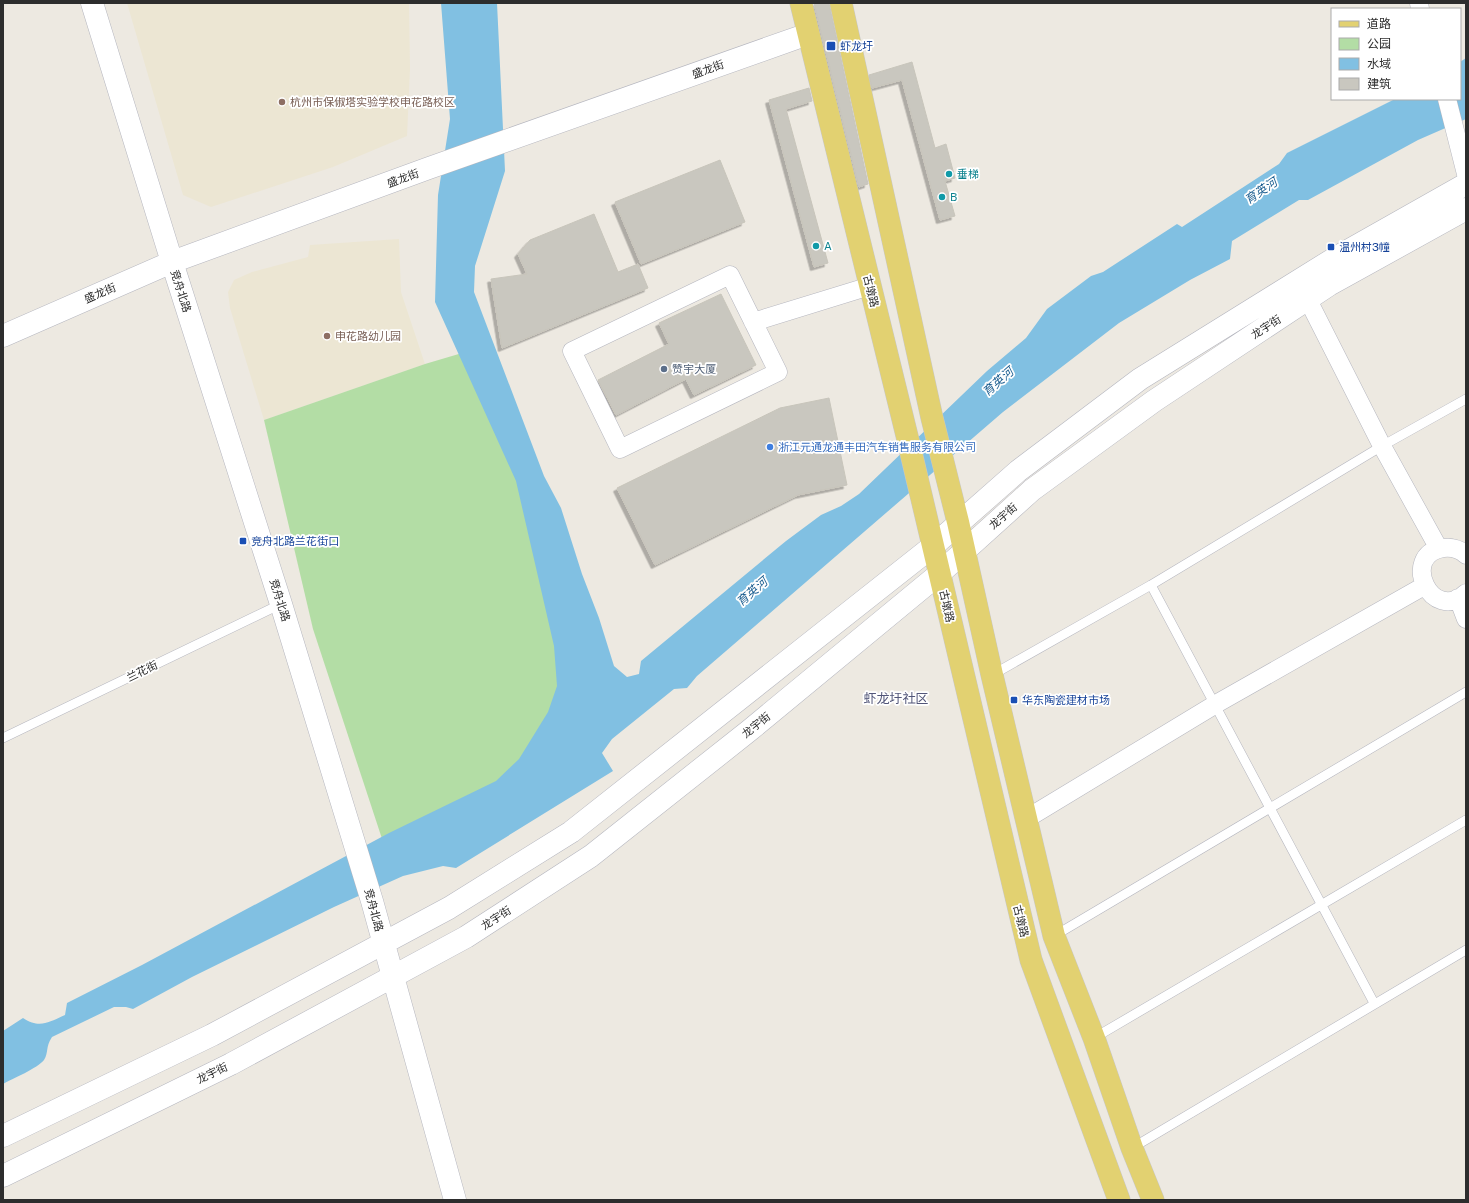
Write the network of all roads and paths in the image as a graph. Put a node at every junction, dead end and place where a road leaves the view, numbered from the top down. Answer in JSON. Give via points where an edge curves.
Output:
{"nodes":[{"id":1,"x":92,"y":3,"type":"edge"},
{"id":2,"x":801,"y":3,"type":"edge"},
{"id":3,"x":846,"y":5,"type":"edge"},
{"id":4,"x":808,"y":34,"type":"junction"},
{"id":5,"x":1447,"y":100,"type":"edge"},
{"id":6,"x":1466,"y":174,"type":"edge"},
{"id":7,"x":1466,"y":184,"type":"edge"},
{"id":8,"x":1466,"y":209,"type":"edge"},
{"id":9,"x":172,"y":262,"type":"junction"},
{"id":10,"x":870,"y":286,"type":"junction"},
{"id":11,"x":1308,"y":300,"type":"junction"},
{"id":12,"x":753,"y":322,"type":"junction"},
{"id":13,"x":3,"y":336,"type":"edge"},
{"id":14,"x":1466,"y":399,"type":"edge"},
{"id":15,"x":1382,"y":446,"type":"junction"},
{"id":16,"x":958,"y":522,"type":"junction"},
{"id":17,"x":933,"y":546,"type":"junction"},
{"id":18,"x":1439,"y":549,"type":"junction"},
{"id":19,"x":964,"y":550,"type":"junction"},
{"id":20,"x":1466,"y":556,"type":"edge"},
{"id":21,"x":940,"y":574,"type":"junction"},
{"id":22,"x":1151,"y":584,"type":"junction"},
{"id":23,"x":1424,"y":586,"type":"junction"},
{"id":24,"x":1462,"y":596,"type":"edge"},
{"id":25,"x":281,"y":604,"type":"junction"},
{"id":26,"x":1466,"y":620,"type":"edge"},
{"id":27,"x":992,"y":675,"type":"junction"},
{"id":28,"x":1466,"y":692,"type":"edge"},
{"id":29,"x":1216,"y":704,"type":"junction"},
{"id":30,"x":3,"y":738,"type":"edge"},
{"id":31,"x":1270,"y":807,"type":"junction"},
{"id":32,"x":1026,"y":819,"type":"junction"},
{"id":33,"x":1466,"y":820,"type":"edge"},
{"id":34,"x":1322,"y":904,"type":"junction"},
{"id":35,"x":1054,"y":936,"type":"junction"},
{"id":36,"x":383,"y":943,"type":"junction"},
{"id":37,"x":1466,"y":950,"type":"edge"},
{"id":38,"x":393,"y":976,"type":"junction"},
{"id":39,"x":1374,"y":1003,"type":"junction"},
{"id":40,"x":1094,"y":1038,"type":"junction"},
{"id":41,"x":3,"y":1136,"type":"edge"},
{"id":42,"x":1132,"y":1148,"type":"junction"},
{"id":43,"x":3,"y":1176,"type":"edge"},
{"id":44,"x":455,"y":1200,"type":"edge"},
{"id":45,"x":1119,"y":1200,"type":"edge"},
{"id":46,"x":1153,"y":1200,"type":"edge"}],
"edges":[{"from":1,"to":9,"type":"street","name":"竞舟北路"},
{"from":2,"to":4,"type":"main road","name":"古墩路"},
{"from":3,"to":16,"type":"main road","via":[[932,418]]},
{"from":4,"to":9,"type":"street","name":"盛龙街"},
{"from":4,"to":10,"type":"main road","name":"古墩路"},
{"from":5,"to":6,"type":"street"},
{"from":7,"to":16,"type":"street","name":"龙宇街","via":[[1334,258],[1140,379],[1018,471]]},
{"from":8,"to":11,"type":"street","name":"龙宇街","via":[[1329,285]]},
{"from":9,"to":13,"type":"street","name":"盛龙街"},
{"from":9,"to":25,"type":"street","name":"竞舟北路"},
{"from":10,"to":12,"type":"street"},
{"from":10,"to":17,"type":"main road","name":"古墩路"},
{"from":11,"to":15,"type":"street"},
{"from":11,"to":19,"type":"street","name":"龙宇街","via":[[1154,401],[1032,490]]},
{"from":12,"to":12,"type":"street","via":[[730,275],[572,352],[620,449],[778,372]]},
{"from":14,"to":15,"type":"lane"},
{"from":15,"to":18,"type":"street"},
{"from":15,"to":22,"type":"lane"},
{"from":16,"to":17,"type":"street","name":"龙宇街"},
{"from":16,"to":19,"type":"main road"},
{"from":17,"to":21,"type":"main road","name":"古墩路"},
{"from":17,"to":36,"type":"street","name":"龙宇街","via":[[571,832],[449,908]]},
{"from":18,"to":20,"type":"street","via":[[1456,549]]},
{"from":18,"to":23,"type":"street","via":[[1426,560],[1422,568]]},
{"from":19,"to":21,"type":"street","name":"龙宇街"},
{"from":19,"to":27,"type":"main road"},
{"from":21,"to":38,"type":"street","name":"龙宇街","via":[[591,856],[466,937]]},
{"from":21,"to":45,"type":"main road","name":"古墩路","via":[[1031,960]]},
{"from":22,"to":27,"type":"lane"},
{"from":22,"to":29,"type":"lane"},
{"from":23,"to":24,"type":"street","via":[[1442,600]]},
{"from":23,"to":29,"type":"street"},
{"from":24,"to":26,"type":"street"},
{"from":25,"to":30,"type":"lane","name":"兰花街"},
{"from":25,"to":36,"type":"street","name":"竞舟北路"},
{"from":27,"to":32,"type":"main road"},
{"from":28,"to":31,"type":"lane"},
{"from":29,"to":31,"type":"lane"},
{"from":29,"to":32,"type":"street"},
{"from":31,"to":34,"type":"lane"},
{"from":31,"to":35,"type":"lane"},
{"from":32,"to":35,"type":"main road"},
{"from":33,"to":34,"type":"lane"},
{"from":34,"to":39,"type":"lane"},
{"from":34,"to":40,"type":"lane"},
{"from":35,"to":40,"type":"main road"},
{"from":36,"to":38,"type":"street","name":"竞舟北路"},
{"from":36,"to":41,"type":"street","name":"龙宇街","via":[[212,1036]]},
{"from":37,"to":39,"type":"lane"},
{"from":38,"to":43,"type":"street","name":"龙宇街","via":[[231,1064]]},
{"from":38,"to":44,"type":"street","name":"竞舟北路"},
{"from":39,"to":42,"type":"lane"},
{"from":40,"to":42,"type":"main road"},
{"from":42,"to":46,"type":"main road"}]}
